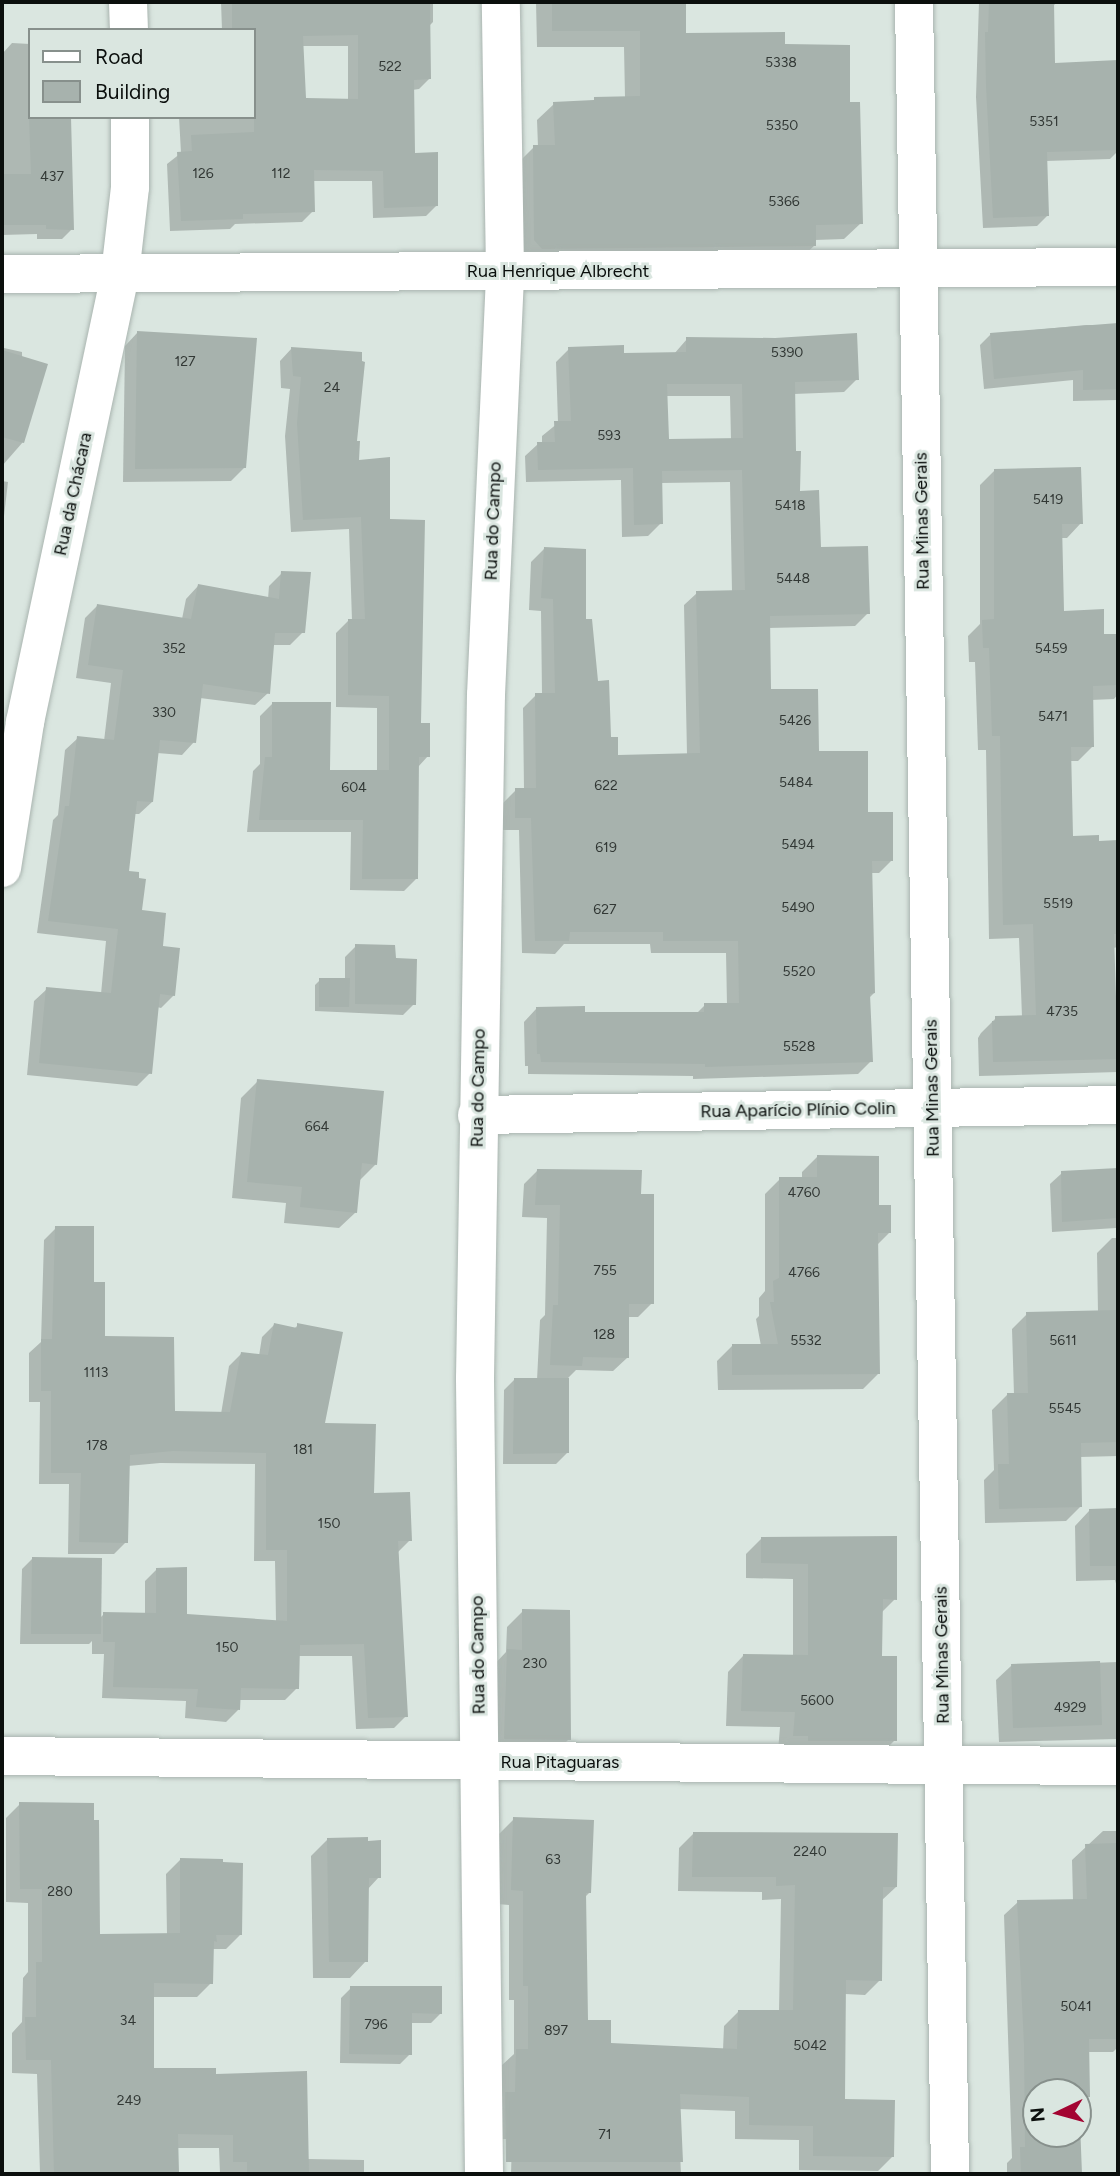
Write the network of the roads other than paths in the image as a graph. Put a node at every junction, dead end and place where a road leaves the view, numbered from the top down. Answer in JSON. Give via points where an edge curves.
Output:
{"nodes":[{"id":1,"x":128,"y":2,"type":"edge"},
{"id":2,"x":500,"y":2,"type":"edge"},
{"id":3,"x":914,"y":2,"type":"edge"},
{"id":4,"x":129,"y":28,"type":"edge"},
{"id":5,"x":131,"y":119,"type":"edge"},
{"id":6,"x":1114,"y":267,"type":"dead end"},
{"id":7,"x":918,"y":268,"type":"junction"},
{"id":8,"x":505,"y":271,"type":"junction"},
{"id":9,"x":2,"y":274,"type":"edge"},
{"id":10,"x":120,"y":274,"type":"junction"},
{"id":11,"x":2,"y":869,"type":"edge"},
{"id":12,"x":1118,"y":1105,"type":"edge"},
{"id":13,"x":932,"y":1108,"type":"junction"},
{"id":14,"x":477,"y":1115,"type":"junction"},
{"id":15,"x":2,"y":1756,"type":"edge"},
{"id":16,"x":480,"y":1761,"type":"junction"},
{"id":17,"x":943,"y":1765,"type":"junction"},
{"id":18,"x":1118,"y":1766,"type":"edge"},
{"id":19,"x":484,"y":2174,"type":"edge"},
{"id":20,"x":950,"y":2174,"type":"edge"}],
"edges":[{"from":1,"to":4,"type":"street"},
{"from":2,"to":8,"type":"street","name":"Rua do Campo"},
{"from":3,"to":7,"type":"street","name":"Rua Minas Gerais"},
{"from":5,"to":10,"type":"street","name":"Rua da Chácara","via":[[130,187]]},
{"from":6,"to":7,"type":"street","name":"Rua Henrique Albrecht"},
{"from":7,"to":8,"type":"street","name":"Rua Henrique Albrecht"},
{"from":7,"to":13,"type":"street","name":"Rua Minas Gerais"},
{"from":8,"to":10,"type":"street","name":"Rua Henrique Albrecht"},
{"from":8,"to":14,"type":"street","name":"Rua do Campo","via":[[486,695]]},
{"from":9,"to":10,"type":"street","name":"Rua Henrique Albrecht"},
{"from":10,"to":11,"type":"street","name":"Rua da Chácara","via":[[25,722]]},
{"from":12,"to":13,"type":"street","name":"Rua Aparício Plínio Colin"},
{"from":13,"to":14,"type":"street","name":"Rua Aparício Plínio Colin"},
{"from":13,"to":17,"type":"street","name":"Rua Minas Gerais"},
{"from":14,"to":16,"type":"street","name":"Rua do Campo"},
{"from":15,"to":16,"type":"street","name":"Rua Pitaguaras"},
{"from":16,"to":17,"type":"street","name":"Rua Pitaguaras"},
{"from":16,"to":19,"type":"street","name":"Rua do Campo"},
{"from":17,"to":18,"type":"street","name":"Rua Pitaguaras"},
{"from":17,"to":20,"type":"street","name":"Rua Minas Gerais"}]}
